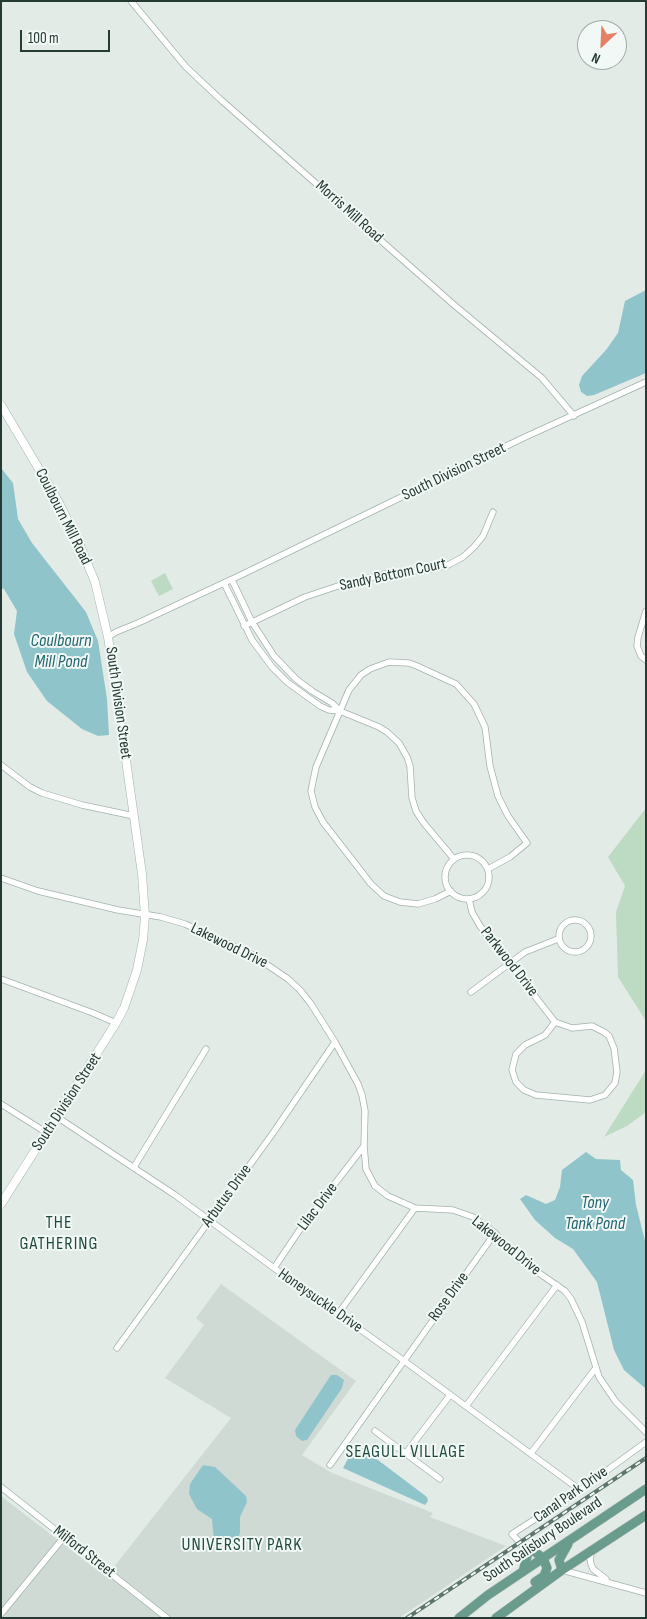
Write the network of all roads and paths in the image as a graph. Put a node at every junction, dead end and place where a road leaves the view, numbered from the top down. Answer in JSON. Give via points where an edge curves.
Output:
{"nodes":[{"id":1,"x":131,"y":1,"type":"edge"},
{"id":2,"x":646,"y":382,"type":"edge"},
{"id":3,"x":1,"y":405,"type":"edge"},
{"id":4,"x":574,"y":416,"type":"junction"},
{"id":5,"x":493,"y":512,"type":"dead end"},
{"id":6,"x":232,"y":580,"type":"junction"},
{"id":7,"x":224,"y":583,"type":"junction"},
{"id":8,"x":646,"y":611,"type":"edge"},
{"id":9,"x":252,"y":622,"type":"junction"},
{"id":10,"x":244,"y":626,"type":"junction"},
{"id":11,"x":108,"y":637,"type":"junction"},
{"id":12,"x":646,"y":660,"type":"edge"},
{"id":13,"x":340,"y":711,"type":"junction"},
{"id":14,"x":1,"y":765,"type":"edge"},
{"id":15,"x":134,"y":816,"type":"junction"},
{"id":16,"x":454,"y":859,"type":"junction"},
{"id":17,"x":488,"y":869,"type":"junction"},
{"id":18,"x":1,"y":878,"type":"edge"},
{"id":19,"x":451,"y":891,"type":"junction"},
{"id":20,"x":469,"y":899,"type":"junction"},
{"id":21,"x":145,"y":916,"type":"junction"},
{"id":22,"x":558,"y":939,"type":"junction"},
{"id":23,"x":509,"y":963,"type":"junction"},
{"id":24,"x":1,"y":979,"type":"edge"},
{"id":25,"x":471,"y":992,"type":"dead end"},
{"id":26,"x":555,"y":1022,"type":"junction"},
{"id":27,"x":116,"y":1023,"type":"junction"},
{"id":28,"x":335,"y":1042,"type":"junction"},
{"id":29,"x":206,"y":1049,"type":"dead end"},
{"id":30,"x":1,"y":1104,"type":"edge"},
{"id":31,"x":57,"y":1117,"type":"junction"},
{"id":32,"x":47,"y":1133,"type":"junction"},
{"id":33,"x":364,"y":1146,"type":"junction"},
{"id":34,"x":134,"y":1167,"type":"junction"},
{"id":35,"x":1,"y":1204,"type":"edge"},
{"id":36,"x":415,"y":1208,"type":"junction"},
{"id":37,"x":209,"y":1220,"type":"junction"},
{"id":38,"x":495,"y":1233,"type":"junction"},
{"id":39,"x":274,"y":1268,"type":"junction"},
{"id":40,"x":557,"y":1285,"type":"junction"},
{"id":41,"x":338,"y":1314,"type":"junction"},
{"id":42,"x":117,"y":1348,"type":"dead end"},
{"id":43,"x":403,"y":1360,"type":"junction"},
{"id":44,"x":595,"y":1369,"type":"junction"},
{"id":45,"x":450,"y":1395,"type":"junction"},
{"id":46,"x":466,"y":1406,"type":"junction"},
{"id":47,"x":375,"y":1431,"type":"dead end"},
{"id":48,"x":646,"y":1432,"type":"edge"},
{"id":49,"x":646,"y":1442,"type":"edge"},
{"id":50,"x":531,"y":1453,"type":"junction"},
{"id":51,"x":406,"y":1454,"type":"junction"},
{"id":52,"x":330,"y":1464,"type":"dead end"},
{"id":53,"x":440,"y":1479,"type":"dead end"},
{"id":54,"x":1,"y":1486,"type":"edge"},
{"id":55,"x":646,"y":1488,"type":"edge"},
{"id":56,"x":580,"y":1490,"type":"junction"},
{"id":57,"x":646,"y":1515,"type":"edge"},
{"id":58,"x":64,"y":1537,"type":"junction"},
{"id":59,"x":570,"y":1539,"type":"junction"},
{"id":60,"x":526,"y":1549,"type":"junction"},
{"id":61,"x":592,"y":1550,"type":"junction"},
{"id":62,"x":543,"y":1558,"type":"junction"},
{"id":63,"x":562,"y":1570,"type":"junction"},
{"id":64,"x":523,"y":1571,"type":"junction"},
{"id":65,"x":609,"y":1582,"type":"junction"},
{"id":66,"x":646,"y":1593,"type":"edge"},
{"id":67,"x":522,"y":1599,"type":"junction"},
{"id":68,"x":1,"y":1614,"type":"edge"},
{"id":69,"x":166,"y":1618,"type":"edge"},
{"id":70,"x":459,"y":1618,"type":"edge"},
{"id":71,"x":496,"y":1618,"type":"edge"}],
"edges":[{"from":1,"to":4,"type":"street","name":"Morris Mill Road","via":[[186,67],[226,105],[542,378]]},
{"from":2,"to":4,"type":"street","name":"South Division Street"},
{"from":3,"to":11,"type":"street","name":"Coulbourn Mill Road","via":[[80,543],[95,582]]},
{"from":4,"to":6,"type":"street","name":"South Division Street"},
{"from":5,"to":9,"type":"street","name":"Sandy Bottom Court","via":[[487,529],[474,547],[448,565],[385,574],[338,586]]},
{"from":6,"to":7,"type":"street","name":"South Division Street"},
{"from":6,"to":9,"type":"street"},
{"from":7,"to":10,"type":"street"},
{"from":7,"to":11,"type":"street","name":"South Division Street"},
{"from":8,"to":12,"type":"street","via":[[637,646]]},
{"from":9,"to":10,"type":"street","name":"Sandy Bottom Court"},
{"from":9,"to":13,"type":"street","via":[[280,663],[303,685]]},
{"from":10,"to":13,"type":"street","via":[[262,655],[287,682],[320,706]]},
{"from":11,"to":15,"type":"street","name":"South Division Street"},
{"from":13,"to":16,"type":"street","via":[[378,727],[399,743],[410,766],[416,811]]},
{"from":13,"to":17,"type":"street","via":[[349,690],[361,675],[389,662],[409,663],[446,678],[470,698],[482,719],[498,796],[527,843]]},
{"from":13,"to":19,"type":"street","via":[[312,783],[315,807],[323,822],[384,896],[418,904]]},
{"from":14,"to":15,"type":"street","via":[[42,793]]},
{"from":15,"to":21,"type":"street","name":"South Division Street"},
{"from":16,"to":17,"type":"street","via":[[474,856]]},
{"from":16,"to":19,"type":"street","via":[[445,878]]},
{"from":17,"to":20,"type":"street","via":[[485,889]]},
{"from":18,"to":21,"type":"street","name":"Lakewood Drive","via":[[38,891]]},
{"from":19,"to":20,"type":"street","via":[[456,896]]},
{"from":20,"to":23,"type":"street","name":"Parkwood Drive","via":[[475,918]]},
{"from":21,"to":27,"type":"street","name":"South Division Street","via":[[137,970]]},
{"from":21,"to":28,"type":"street","name":"Lakewood Drive","via":[[185,924],[267,964],[300,990]]},
{"from":22,"to":22,"type":"street","via":[[560,928],[572,920],[587,925],[591,935],[585,949],[574,952],[564,948]]},
{"from":22,"to":23,"type":"street"},
{"from":23,"to":25,"type":"street"},
{"from":23,"to":26,"type":"street","name":"Parkwood Drive"},
{"from":24,"to":27,"type":"street"},
{"from":26,"to":26,"type":"street","via":[[572,1028],[592,1026],[609,1036],[617,1072],[615,1083],[605,1095],[590,1100],[536,1095],[516,1082],[512,1070],[516,1054],[524,1045],[545,1035]]},
{"from":27,"to":31,"type":"street","name":"South Division Street"},
{"from":28,"to":33,"type":"street","name":"Lakewood Drive","via":[[362,1095]]},
{"from":28,"to":37,"type":"street","name":"Arbutus Drive"},
{"from":29,"to":34,"type":"street"},
{"from":30,"to":32,"type":"street"},
{"from":31,"to":32,"type":"street","name":"South Division Street"},
{"from":31,"to":34,"type":"street","name":"Honeysuckle Drive"},
{"from":32,"to":35,"type":"street","name":"South Division Street"},
{"from":33,"to":36,"type":"street","name":"Lakewood Drive","via":[[366,1169],[375,1186]]},
{"from":33,"to":39,"type":"street","name":"Lilac Drive"},
{"from":34,"to":37,"type":"street","name":"Honeysuckle Drive"},
{"from":36,"to":38,"type":"street","name":"Lakewood Drive","via":[[462,1212]]},
{"from":36,"to":41,"type":"street"},
{"from":37,"to":39,"type":"street","name":"Honeysuckle Drive"},
{"from":37,"to":42,"type":"street","name":"Arbutus Drive"},
{"from":38,"to":40,"type":"street","name":"Lakewood Drive","via":[[520,1260]]},
{"from":38,"to":43,"type":"street","name":"Rose Drive"},
{"from":39,"to":41,"type":"street","name":"Honeysuckle Drive"},
{"from":40,"to":44,"type":"street","name":"Lakewood Drive","via":[[575,1306]]},
{"from":40,"to":46,"type":"street"},
{"from":41,"to":43,"type":"street","name":"Honeysuckle Drive"},
{"from":43,"to":45,"type":"street","name":"Honeysuckle Drive"},
{"from":43,"to":52,"type":"street","name":"Rose Drive"},
{"from":44,"to":48,"type":"street","name":"Lakewood Drive","via":[[616,1402]]},
{"from":44,"to":50,"type":"street"},
{"from":45,"to":46,"type":"street","name":"Honeysuckle Drive"},
{"from":45,"to":51,"type":"street"},
{"from":46,"to":50,"type":"street","name":"Honeysuckle Drive"},
{"from":47,"to":51,"type":"street"},
{"from":49,"to":56,"type":"street","name":"Canal Park Drive"},
{"from":50,"to":56,"type":"street","name":"Honeysuckle Drive"},
{"from":51,"to":53,"type":"street"},
{"from":54,"to":58,"type":"street","name":"Milford Street"},
{"from":55,"to":59,"type":"main road","name":"South Salisbury Boulevard"},
{"from":56,"to":60,"type":"street","name":"Canal Park Drive","via":[[512,1534]]},
{"from":57,"to":61,"type":"main road"},
{"from":58,"to":68,"type":"street"},
{"from":58,"to":69,"type":"street","name":"Milford Street"},
{"from":59,"to":62,"type":"main road","name":"South Salisbury Boulevard"},
{"from":59,"to":63,"type":"main road","via":[[559,1560]]},
{"from":60,"to":62,"type":"main road"},
{"from":60,"to":64,"type":"main road"},
{"from":61,"to":63,"type":"main road"},
{"from":61,"to":65,"type":"street","via":[[593,1569]]},
{"from":62,"to":64,"type":"main road","name":"South Salisbury Boulevard"},
{"from":62,"to":67,"type":"main road","via":[[547,1568],[544,1576],[523,1591]]},
{"from":63,"to":65,"type":"street"},
{"from":63,"to":67,"type":"main road"},
{"from":64,"to":70,"type":"main road","name":"South Salisbury Boulevard"},
{"from":65,"to":66,"type":"street"},
{"from":67,"to":71,"type":"main road"}]}
